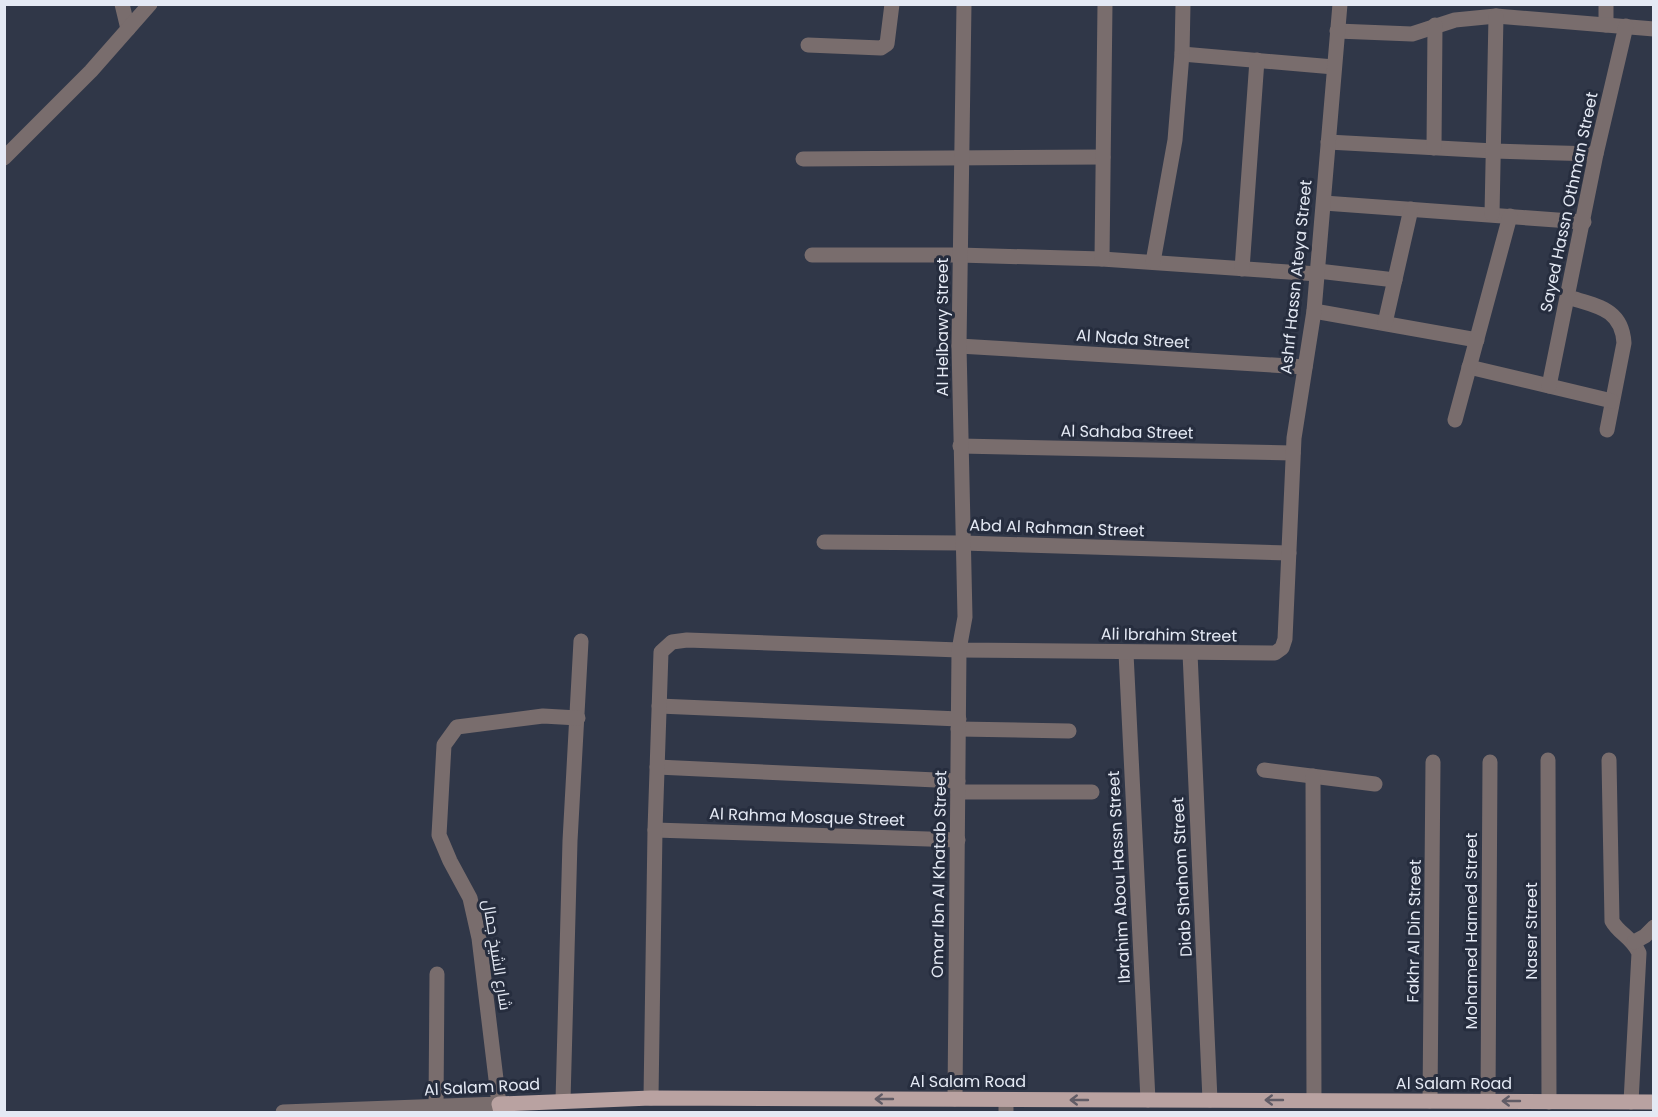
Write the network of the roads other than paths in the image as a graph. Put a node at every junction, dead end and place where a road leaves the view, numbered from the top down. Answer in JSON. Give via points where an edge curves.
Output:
{"nodes":[{"id":1,"x":122,"y":4,"type":"edge"},
{"id":2,"x":150,"y":4,"type":"edge"},
{"id":3,"x":891,"y":4,"type":"edge"},
{"id":4,"x":964,"y":4,"type":"edge"},
{"id":5,"x":1105,"y":4,"type":"edge"},
{"id":6,"x":1183,"y":4,"type":"edge"},
{"id":7,"x":1340,"y":4,"type":"edge"},
{"id":8,"x":1606,"y":4,"type":"edge"},
{"id":9,"x":1544,"y":12,"type":"edge"},
{"id":10,"x":1496,"y":16,"type":"junction"},
{"id":11,"x":1435,"y":25,"type":"junction"},
{"id":12,"x":1606,"y":25,"type":"junction"},
{"id":13,"x":1626,"y":27,"type":"junction"},
{"id":14,"x":128,"y":29,"type":"junction"},
{"id":15,"x":1653,"y":29,"type":"edge"},
{"id":16,"x":1337,"y":31,"type":"junction"},
{"id":17,"x":808,"y":45,"type":"dead end"},
{"id":18,"x":1182,"y":54,"type":"junction"},
{"id":19,"x":1257,"y":60,"type":"junction"},
{"id":20,"x":1334,"y":67,"type":"junction"},
{"id":21,"x":1328,"y":142,"type":"junction"},
{"id":22,"x":1434,"y":148,"type":"junction"},
{"id":23,"x":1494,"y":151,"type":"junction"},
{"id":24,"x":1596,"y":154,"type":"junction"},
{"id":25,"x":1103,"y":157,"type":"junction"},
{"id":26,"x":4,"y":158,"type":"edge"},
{"id":27,"x":961,"y":158,"type":"junction"},
{"id":28,"x":803,"y":159,"type":"dead end"},
{"id":29,"x":1324,"y":203,"type":"junction"},
{"id":30,"x":1411,"y":209,"type":"junction"},
{"id":31,"x":1492,"y":214,"type":"junction"},
{"id":32,"x":1510,"y":216,"type":"junction"},
{"id":33,"x":1584,"y":222,"type":"junction"},
{"id":34,"x":812,"y":255,"type":"dead end"},
{"id":35,"x":959,"y":255,"type":"junction"},
{"id":36,"x":1102,"y":259,"type":"junction"},
{"id":37,"x":1153,"y":262,"type":"junction"},
{"id":38,"x":1242,"y":269,"type":"junction"},
{"id":39,"x":1318,"y":273,"type":"junction"},
{"id":40,"x":1395,"y":280,"type":"junction"},
{"id":41,"x":1568,"y":297,"type":"junction"},
{"id":42,"x":1314,"y":311,"type":"junction"},
{"id":43,"x":1385,"y":323,"type":"junction"},
{"id":44,"x":1477,"y":340,"type":"junction"},
{"id":45,"x":959,"y":346,"type":"junction"},
{"id":46,"x":1469,"y":367,"type":"junction"},
{"id":47,"x":1305,"y":368,"type":"junction"},
{"id":48,"x":1549,"y":386,"type":"junction"},
{"id":49,"x":1612,"y":401,"type":"junction"},
{"id":50,"x":1455,"y":420,"type":"dead end"},
{"id":51,"x":1607,"y":430,"type":"dead end"},
{"id":52,"x":960,"y":446,"type":"junction"},
{"id":53,"x":1293,"y":453,"type":"junction"},
{"id":54,"x":824,"y":542,"type":"dead end"},
{"id":55,"x":963,"y":543,"type":"junction"},
{"id":56,"x":1288,"y":553,"type":"junction"},
{"id":57,"x":581,"y":641,"type":"dead end"},
{"id":58,"x":959,"y":650,"type":"junction"},
{"id":59,"x":1126,"y":653,"type":"junction"},
{"id":60,"x":1190,"y":653,"type":"junction"},
{"id":61,"x":659,"y":706,"type":"junction"},
{"id":62,"x":578,"y":717,"type":"junction"},
{"id":63,"x":959,"y":724,"type":"junction"},
{"id":64,"x":1069,"y":731,"type":"dead end"},
{"id":65,"x":1548,"y":760,"type":"dead end"},
{"id":66,"x":1609,"y":760,"type":"dead end"},
{"id":67,"x":1433,"y":762,"type":"dead end"},
{"id":68,"x":1490,"y":762,"type":"dead end"},
{"id":69,"x":657,"y":767,"type":"junction"},
{"id":70,"x":1264,"y":770,"type":"dead end"},
{"id":71,"x":1313,"y":776,"type":"junction"},
{"id":72,"x":1376,"y":784,"type":"dead end"},
{"id":73,"x":958,"y":787,"type":"junction"},
{"id":74,"x":1092,"y":792,"type":"dead end"},
{"id":75,"x":655,"y":830,"type":"junction"},
{"id":76,"x":958,"y":840,"type":"junction"},
{"id":77,"x":1653,"y":927,"type":"edge"},
{"id":78,"x":1634,"y":942,"type":"junction"},
{"id":79,"x":437,"y":974,"type":"dead end"},
{"id":80,"x":651,"y":1098,"type":"junction"},
{"id":81,"x":955,"y":1099,"type":"junction"},
{"id":82,"x":1148,"y":1100,"type":"junction"},
{"id":83,"x":1210,"y":1100,"type":"junction"},
{"id":84,"x":1314,"y":1100,"type":"junction"},
{"id":85,"x":563,"y":1101,"type":"junction"},
{"id":86,"x":1430,"y":1101,"type":"junction"},
{"id":87,"x":1488,"y":1101,"type":"junction"},
{"id":88,"x":1549,"y":1102,"type":"junction"},
{"id":89,"x":1653,"y":1102,"type":"edge"},
{"id":90,"x":1006,"y":1106,"type":"edge"},
{"id":91,"x":1025,"y":1106,"type":"edge"},
{"id":92,"x":1623,"y":1106,"type":"edge"},
{"id":93,"x":436,"y":1107,"type":"junction"},
{"id":94,"x":500,"y":1108,"type":"edge"},
{"id":95,"x":283,"y":1113,"type":"edge"}],
"edges":[{"from":1,"to":14,"type":"street"},
{"from":2,"to":14,"type":"street"},
{"from":3,"to":17,"type":"street","via":[[887,44],[880,48]]},
{"from":4,"to":27,"type":"street","name":"Al Helbawy Street"},
{"from":5,"to":25,"type":"street"},
{"from":6,"to":18,"type":"street"},
{"from":7,"to":16,"type":"street","name":"Ashrf Hassn Ateya Street"},
{"from":8,"to":12,"type":"street"},
{"from":9,"to":10,"type":"street"},
{"from":9,"to":12,"type":"street"},
{"from":10,"to":11,"type":"street"},
{"from":10,"to":23,"type":"street"},
{"from":11,"to":16,"type":"street","via":[[1412,34]]},
{"from":11,"to":22,"type":"street"},
{"from":12,"to":13,"type":"street"},
{"from":13,"to":15,"type":"street"},
{"from":13,"to":24,"type":"street","name":"Sayed Hassn Othman Street"},
{"from":14,"to":26,"type":"street","via":[[91,72]]},
{"from":16,"to":20,"type":"street","name":"Ashrf Hassn Ateya Street"},
{"from":18,"to":19,"type":"street"},
{"from":18,"to":37,"type":"street","via":[[1174,140]]},
{"from":19,"to":20,"type":"street"},
{"from":19,"to":38,"type":"street"},
{"from":20,"to":21,"type":"street","name":"Ashrf Hassn Ateya Street"},
{"from":21,"to":22,"type":"street"},
{"from":21,"to":29,"type":"street","name":"Ashrf Hassn Ateya Street"},
{"from":22,"to":23,"type":"street"},
{"from":23,"to":24,"type":"street"},
{"from":23,"to":31,"type":"street"},
{"from":24,"to":33,"type":"street","name":"Sayed Hassn Othman Street"},
{"from":25,"to":27,"type":"street"},
{"from":25,"to":36,"type":"street"},
{"from":27,"to":28,"type":"street"},
{"from":27,"to":35,"type":"street","name":"Al Helbawy Street"},
{"from":29,"to":30,"type":"street"},
{"from":29,"to":39,"type":"street","name":"Ashrf Hassn Ateya Street"},
{"from":30,"to":31,"type":"street"},
{"from":30,"to":40,"type":"street"},
{"from":31,"to":32,"type":"street"},
{"from":32,"to":33,"type":"street"},
{"from":32,"to":44,"type":"street"},
{"from":33,"to":41,"type":"street","name":"Sayed Hassn Othman Street"},
{"from":34,"to":35,"type":"street"},
{"from":35,"to":36,"type":"street"},
{"from":35,"to":45,"type":"street","name":"Al Helbawy Street"},
{"from":36,"to":37,"type":"street"},
{"from":37,"to":38,"type":"street"},
{"from":38,"to":39,"type":"street"},
{"from":39,"to":40,"type":"street"},
{"from":39,"to":42,"type":"street","name":"Ashrf Hassn Ateya Street"},
{"from":40,"to":43,"type":"street"},
{"from":41,"to":48,"type":"street","name":"Sayed Hassn Othman Street"},
{"from":41,"to":49,"type":"street","via":[[1606,310],[1624,333]]},
{"from":42,"to":43,"type":"street"},
{"from":42,"to":47,"type":"street","name":"Ashrf Hassn Ateya Street"},
{"from":43,"to":44,"type":"street"},
{"from":44,"to":46,"type":"street"},
{"from":45,"to":47,"type":"street","name":"Al Nada Street"},
{"from":45,"to":52,"type":"street","name":"Al Helbawy Street"},
{"from":46,"to":48,"type":"street"},
{"from":46,"to":50,"type":"street"},
{"from":47,"to":53,"type":"street","name":"Ashrf Hassn Ateya Street"},
{"from":48,"to":49,"type":"street"},
{"from":49,"to":51,"type":"street"},
{"from":52,"to":53,"type":"street","name":"Al Sahaba Street"},
{"from":52,"to":55,"type":"street","name":"Al Helbawy Street"},
{"from":53,"to":56,"type":"street","name":"Ashrf Hassn Ateya Street"},
{"from":54,"to":55,"type":"street","name":"Abd Al Rahman Street"},
{"from":55,"to":56,"type":"street","name":"Abd Al Rahman Street"},
{"from":55,"to":58,"type":"street","name":"Al Helbawy Street","via":[[965,617]]},
{"from":56,"to":60,"type":"street","name":"Ali Ibrahim Street","via":[[1282,648],[1275,653]]},
{"from":57,"to":62,"type":"street"},
{"from":58,"to":59,"type":"street","name":"Ali Ibrahim Street"},
{"from":58,"to":61,"type":"street","name":"Ali Ibrahim Street","via":[[672,642],[661,652]]},
{"from":58,"to":63,"type":"street","name":"Omar Ibn Al Khatab Street"},
{"from":59,"to":60,"type":"street","name":"Ali Ibrahim Street"},
{"from":59,"to":82,"type":"street","name":"Ibrahim Abou Hassn Street"},
{"from":60,"to":83,"type":"street","name":"Diab Shahom Street"},
{"from":61,"to":63,"type":"street"},
{"from":61,"to":69,"type":"street","name":"Ali Ibrahim Street"},
{"from":62,"to":85,"type":"street","via":[[570,841]]},
{"from":62,"to":94,"type":"street","name":"شارع الشيخ جمال","via":[[543,716],[457,727],[444,745],[439,835],[470,898],[479,938]]},
{"from":63,"to":64,"type":"street"},
{"from":63,"to":73,"type":"street","name":"Omar Ibn Al Khatab Street"},
{"from":65,"to":88,"type":"street","name":"Naser Street"},
{"from":66,"to":78,"type":"street","via":[[1612,921],[1616,929]]},
{"from":67,"to":86,"type":"street","name":"Fakhr Al Din Street"},
{"from":68,"to":87,"type":"street","name":"Mohamed Hamed Street"},
{"from":69,"to":73,"type":"street"},
{"from":69,"to":75,"type":"street","name":"Ali Ibrahim Street"},
{"from":70,"to":71,"type":"street"},
{"from":71,"to":72,"type":"street"},
{"from":71,"to":84,"type":"street"},
{"from":73,"to":74,"type":"street"},
{"from":73,"to":76,"type":"street","name":"Omar Ibn Al Khatab Street"},
{"from":75,"to":76,"type":"street","name":"Al Rahma Mosque Street"},
{"from":75,"to":80,"type":"street","name":"Ali Ibrahim Street"},
{"from":76,"to":81,"type":"street","name":"Omar Ibn Al Khatab Street"},
{"from":77,"to":78,"type":"street"},
{"from":78,"to":92,"type":"street","via":[[1640,966]]},
{"from":79,"to":93,"type":"street"},
{"from":81,"to":80,"type":"main road","name":"Al Salam Road","one_way":true},
{"from":80,"to":85,"type":"main road","name":"Al Salam Road"},
{"from":81,"to":90,"type":"main road","name":"Al Salam Road"},
{"from":82,"to":83,"type":"main road","name":"Al Salam Road"},
{"from":82,"to":91,"type":"main road","name":"Al Salam Road","one_way":true},
{"from":84,"to":83,"type":"main road","name":"Al Salam Road","one_way":true},
{"from":84,"to":86,"type":"main road","name":"Al Salam Road"},
{"from":85,"to":94,"type":"main road","name":"Al Salam Road"},
{"from":86,"to":87,"type":"main road","name":"Al Salam Road"},
{"from":88,"to":87,"type":"main road","name":"Al Salam Road","one_way":true},
{"from":88,"to":92,"type":"main road","name":"Al Salam Road"},
{"from":89,"to":92,"type":"main road","name":"Al Salam Road"},
{"from":90,"to":91,"type":"main road","name":"Al Salam Road"},
{"from":93,"to":94,"type":"street","name":"Al Salam Road"},
{"from":93,"to":95,"type":"street","name":"Al Salam Road"}]}
